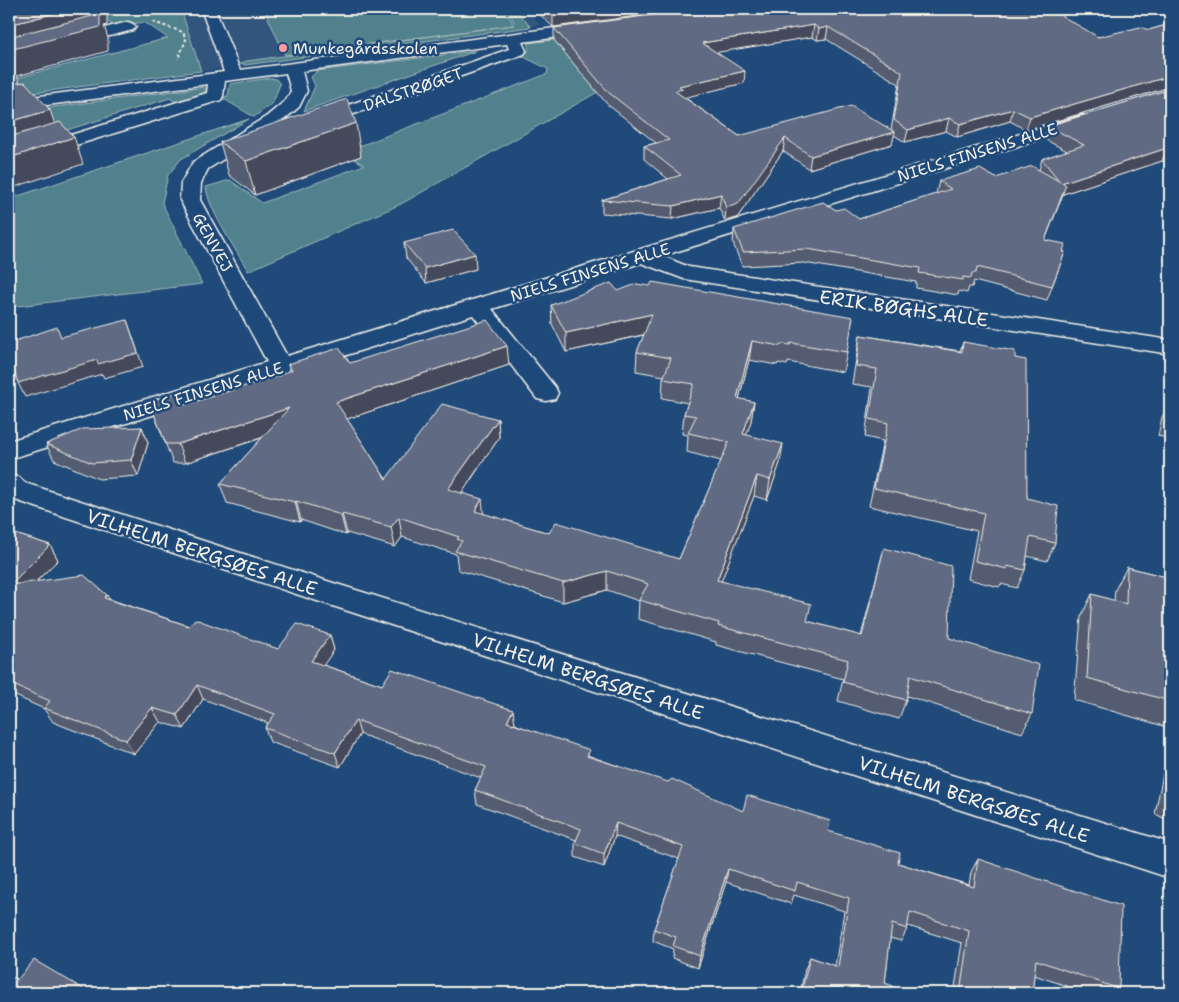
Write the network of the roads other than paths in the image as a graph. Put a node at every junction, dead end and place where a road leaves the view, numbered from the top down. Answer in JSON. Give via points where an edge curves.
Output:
{"nodes":[{"id":1,"x":208,"y":9,"type":"edge"},
{"id":2,"x":611,"y":25,"type":"edge"},
{"id":3,"x":128,"y":27,"type":"dead end"},
{"id":4,"x":512,"y":38,"type":"junction"},
{"id":5,"x":9,"y":58,"type":"edge"},
{"id":6,"x":292,"y":68,"type":"junction"},
{"id":7,"x":225,"y":78,"type":"junction"},
{"id":8,"x":9,"y":105,"type":"edge"},
{"id":9,"x":1098,"y":115,"type":"edge"},
{"id":10,"x":303,"y":127,"type":"edge"},
{"id":11,"x":9,"y":160,"type":"edge"},
{"id":12,"x":642,"y":256,"type":"junction"},
{"id":13,"x":478,"y":307,"type":"junction"},
{"id":14,"x":1170,"y":347,"type":"edge"},
{"id":15,"x":282,"y":368,"type":"junction"},
{"id":16,"x":546,"y":393,"type":"dead end"},
{"id":17,"x":9,"y":450,"type":"edge"},
{"id":18,"x":9,"y":484,"type":"edge"},
{"id":19,"x":1170,"y":861,"type":"edge"}],
"edges":[{"from":1,"to":7,"type":"street"},
{"from":2,"to":4,"type":"street","name":"DALSTRØGET"},
{"from":3,"to":5,"type":"street"},
{"from":4,"to":6,"type":"street","name":"DALSTRØGET"},
{"from":4,"to":10,"type":"street","name":"DALSTRØGET","via":[[518,51]]},
{"from":6,"to":7,"type":"street","name":"DALSTRØGET"},
{"from":6,"to":15,"type":"street","name":"GENVEJ","via":[[299,91],[293,103],[273,120],[200,166],[191,182],[190,200]]},
{"from":7,"to":8,"type":"street","name":"DALSTRØGET"},
{"from":7,"to":11,"type":"street","via":[[215,96]]},
{"from":9,"to":12,"type":"street","name":"NIELS FINSENS ALLE"},
{"from":12,"to":13,"type":"street","name":"NIELS FINSENS ALLE"},
{"from":12,"to":14,"type":"street","name":"ERIK BØGHS ALLE","via":[[684,273]]},
{"from":13,"to":15,"type":"street","name":"NIELS FINSENS ALLE"},
{"from":13,"to":16,"type":"street"},
{"from":15,"to":17,"type":"street","name":"NIELS FINSENS ALLE"},
{"from":18,"to":19,"type":"street","name":"VILHELM BERGSØES ALLE","via":[[15,490],[312,588]]}]}
